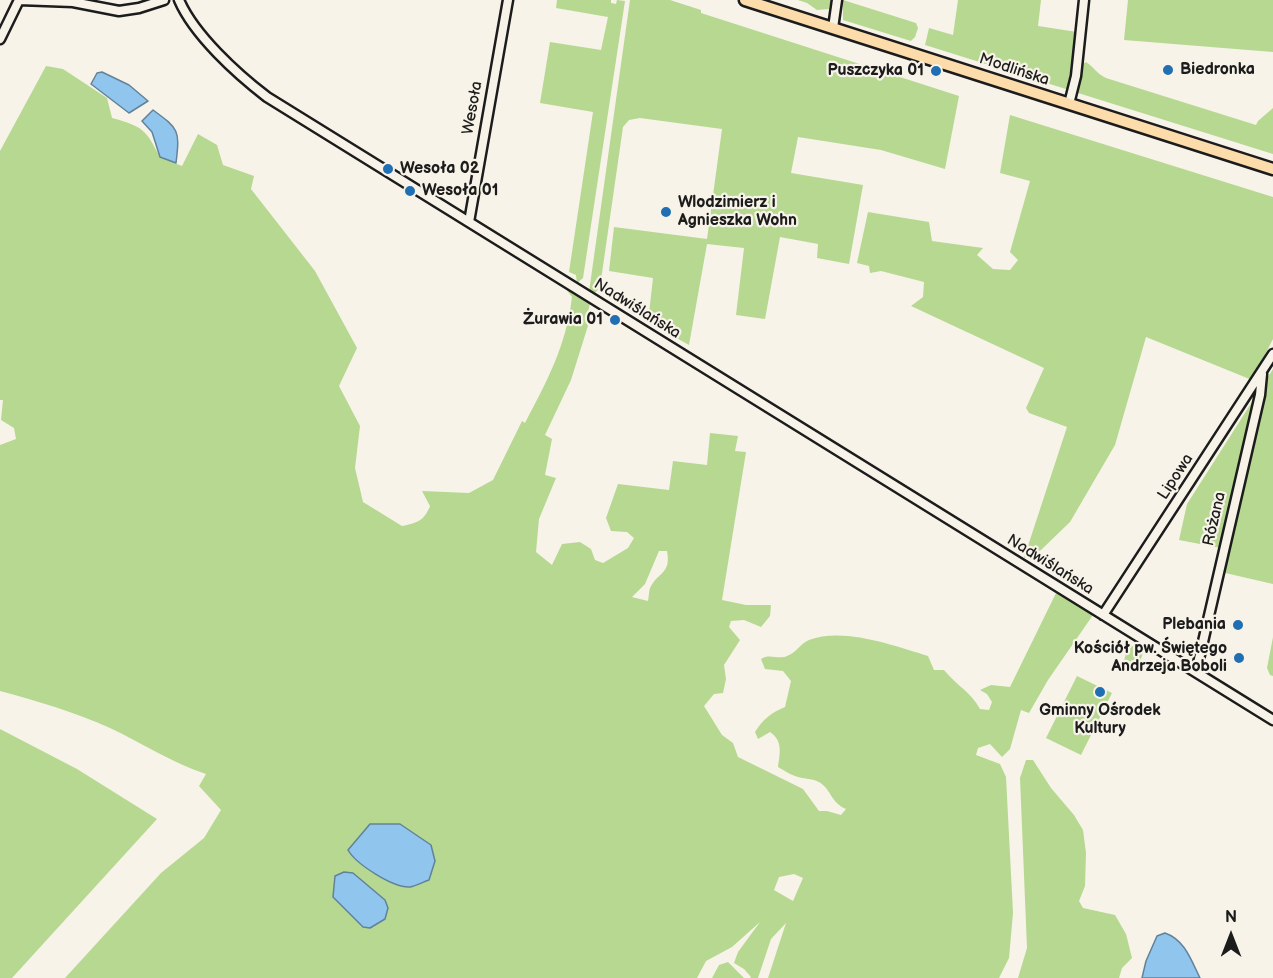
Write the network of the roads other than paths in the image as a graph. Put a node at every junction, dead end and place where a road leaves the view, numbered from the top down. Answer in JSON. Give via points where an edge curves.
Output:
{"nodes":[{"id":1,"x":19,"y":0,"type":"edge"},
{"id":2,"x":164,"y":0,"type":"edge"},
{"id":3,"x":179,"y":0,"type":"edge"},
{"id":4,"x":508,"y":0,"type":"edge"},
{"id":5,"x":745,"y":0,"type":"edge"},
{"id":6,"x":837,"y":0,"type":"edge"},
{"id":7,"x":1084,"y":0,"type":"edge"},
{"id":8,"x":833,"y":28,"type":"junction"},
{"id":9,"x":0,"y":39,"type":"edge"},
{"id":10,"x":1069,"y":104,"type":"junction"},
{"id":11,"x":1273,"y":169,"type":"edge"},
{"id":12,"x":469,"y":222,"type":"junction"},
{"id":13,"x":1273,"y":354,"type":"edge"},
{"id":14,"x":1262,"y":372,"type":"junction"},
{"id":15,"x":1103,"y":615,"type":"junction"},
{"id":16,"x":1197,"y":672,"type":"junction"},
{"id":17,"x":1273,"y":720,"type":"edge"}],
"edges":[{"from":1,"to":2,"type":"street","via":[[74,2],[118,11]]},
{"from":1,"to":9,"type":"street"},
{"from":3,"to":12,"type":"street","name":"Nadwiślańska","via":[[190,22],[253,86]]},
{"from":4,"to":12,"type":"street","name":"Wesoła"},
{"from":5,"to":8,"type":"main road","name":"Modlińska"},
{"from":6,"to":8,"type":"street"},
{"from":7,"to":10,"type":"street"},
{"from":8,"to":10,"type":"main road","name":"Modlińska"},
{"from":10,"to":11,"type":"main road","name":"Modlińska"},
{"from":12,"to":15,"type":"street","name":"Nadwiślańska"},
{"from":13,"to":14,"type":"street","name":"Lipowa"},
{"from":14,"to":15,"type":"street","name":"Lipowa"},
{"from":14,"to":16,"type":"street","name":"Różana"},
{"from":15,"to":16,"type":"street","name":"Nadwiślańska"},
{"from":16,"to":17,"type":"street","name":"Nadwiślańska"}]}
